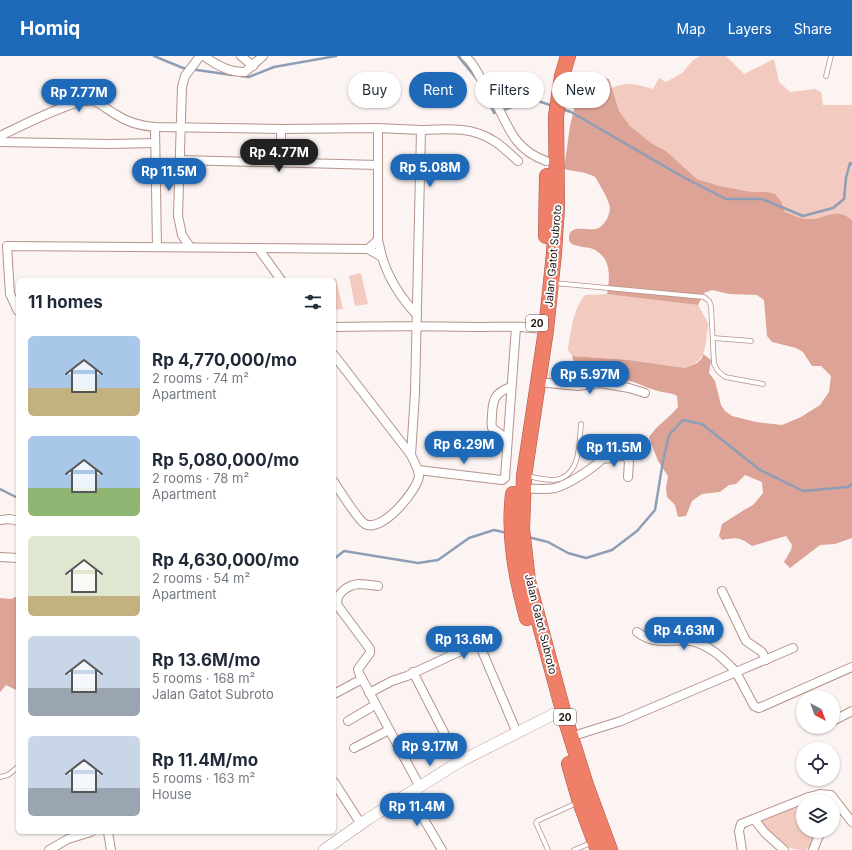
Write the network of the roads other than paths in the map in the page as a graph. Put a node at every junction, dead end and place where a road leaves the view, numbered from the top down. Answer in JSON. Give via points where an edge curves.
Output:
{"nodes":[{"id":1,"x":200,"y":56,"type":"edge"},
{"id":2,"x":204,"y":56,"type":"edge"},
{"id":3,"x":241,"y":56,"type":"edge"},
{"id":4,"x":262,"y":56,"type":"edge"},
{"id":5,"x":465,"y":56,"type":"edge"},
{"id":6,"x":557,"y":56,"type":"edge"},
{"id":7,"x":568,"y":56,"type":"edge"},
{"id":8,"x":831,"y":56,"type":"edge"},
{"id":9,"x":255,"y":64,"type":"junction"},
{"id":10,"x":555,"y":72,"type":"edge"},
{"id":11,"x":563,"y":72,"type":"edge"},
{"id":12,"x":826,"y":76,"type":"dead end"},
{"id":13,"x":552,"y":108,"type":"joint"},
{"id":14,"x":155,"y":127,"type":"junction"},
{"id":15,"x":180,"y":127,"type":"junction"},
{"id":16,"x":378,"y":128,"type":"junction"},
{"id":17,"x":281,"y":129,"type":"junction"},
{"id":18,"x":421,"y":130,"type":"junction"},
{"id":19,"x":0,"y":136,"type":"edge"},
{"id":20,"x":0,"y":142,"type":"edge"},
{"id":21,"x":155,"y":143,"type":"junction"},
{"id":22,"x":180,"y":160,"type":"junction"},
{"id":23,"x":546,"y":160,"type":"junction"},
{"id":24,"x":518,"y":161,"type":"dead end"},
{"id":25,"x":281,"y":163,"type":"junction"},
{"id":26,"x":378,"y":165,"type":"junction"},
{"id":27,"x":378,"y":240,"type":"junction"},
{"id":28,"x":3,"y":246,"type":"edge"},
{"id":29,"x":158,"y":247,"type":"junction"},
{"id":30,"x":190,"y":247,"type":"junction"},
{"id":31,"x":258,"y":248,"type":"junction"},
{"id":32,"x":368,"y":249,"type":"junction"},
{"id":33,"x":382,"y":257,"type":"junction"},
{"id":34,"x":280,"y":278,"type":"edge"},
{"id":35,"x":551,"y":282,"type":"junction"},
{"id":36,"x":16,"y":307,"type":"edge"},
{"id":37,"x":417,"y":315,"type":"junction"},
{"id":38,"x":417,"y":326,"type":"junction"},
{"id":39,"x":336,"y":327,"type":"edge"},
{"id":40,"x":516,"y":327,"type":"junction"},
{"id":41,"x":541,"y":329,"type":"junction"},
{"id":42,"x":714,"y":338,"type":"junction"},
{"id":43,"x":752,"y":341,"type":"dead end"},
{"id":44,"x":336,"y":358,"type":"edge"},
{"id":45,"x":538,"y":382,"type":"junction"},
{"id":46,"x":762,"y":384,"type":"dead end"},
{"id":47,"x":511,"y":387,"type":"junction"},
{"id":48,"x":645,"y":393,"type":"dead end"},
{"id":49,"x":581,"y":424,"type":"dead end"},
{"id":50,"x":507,"y":439,"type":"junction"},
{"id":51,"x":611,"y":441,"type":"dead end"},
{"id":52,"x":411,"y":455,"type":"junction"},
{"id":53,"x":602,"y":458,"type":"junction"},
{"id":54,"x":418,"y":470,"type":"junction"},
{"id":55,"x":628,"y":477,"type":"dead end"},
{"id":56,"x":522,"y":480,"type":"junction"},
{"id":57,"x":336,"y":485,"type":"edge"},
{"id":58,"x":0,"y":520,"type":"edge"},
{"id":59,"x":16,"y":520,"type":"edge"},
{"id":60,"x":517,"y":529,"type":"junction"},
{"id":61,"x":0,"y":558,"type":"edge"},
{"id":62,"x":16,"y":558,"type":"edge"},
{"id":63,"x":378,"y":586,"type":"dead end"},
{"id":64,"x":722,"y":591,"type":"dead end"},
{"id":65,"x":637,"y":632,"type":"dead end"},
{"id":66,"x":793,"y":648,"type":"dead end"},
{"id":67,"x":766,"y":660,"type":"junction"},
{"id":68,"x":852,"y":667,"type":"edge"},
{"id":69,"x":413,"y":672,"type":"junction"},
{"id":70,"x":736,"y":672,"type":"junction"},
{"id":71,"x":362,"y":679,"type":"junction"},
{"id":72,"x":336,"y":693,"type":"edge"},
{"id":73,"x":369,"y":694,"type":"junction"},
{"id":74,"x":375,"y":705,"type":"junction"},
{"id":75,"x":852,"y":711,"type":"edge"},
{"id":76,"x":558,"y":712,"type":"junction"},
{"id":77,"x":840,"y":717,"type":"edge"},
{"id":78,"x":348,"y":721,"type":"dead end"},
{"id":79,"x":389,"y":730,"type":"junction"},
{"id":80,"x":517,"y":733,"type":"junction"},
{"id":81,"x":570,"y":737,"type":"junction"},
{"id":82,"x":354,"y":748,"type":"dead end"},
{"id":83,"x":459,"y":762,"type":"junction"},
{"id":84,"x":16,"y":769,"type":"edge"},
{"id":85,"x":0,"y":777,"type":"edge"},
{"id":86,"x":336,"y":785,"type":"edge"},
{"id":87,"x":420,"y":787,"type":"junction"},
{"id":88,"x":409,"y":794,"type":"junction"},
{"id":89,"x":580,"y":802,"type":"junction"},
{"id":90,"x":796,"y":804,"type":"edge"},
{"id":91,"x":840,"y":806,"type":"edge"},
{"id":92,"x":852,"y":806,"type":"edge"},
{"id":93,"x":845,"y":812,"type":"junction"},
{"id":94,"x":754,"y":819,"type":"junction"},
{"id":95,"x":852,"y":822,"type":"edge"},
{"id":96,"x":361,"y":824,"type":"junction"},
{"id":97,"x":85,"y":834,"type":"edge"},
{"id":98,"x":108,"y":834,"type":"edge"},
{"id":99,"x":818,"y":838,"type":"edge"},
{"id":100,"x":597,"y":846,"type":"edge"},
{"id":101,"x":49,"y":850,"type":"edge"},
{"id":102,"x":111,"y":850,"type":"edge"},
{"id":103,"x":324,"y":850,"type":"edge"},
{"id":104,"x":442,"y":850,"type":"edge"},
{"id":105,"x":548,"y":850,"type":"edge"},
{"id":106,"x":574,"y":850,"type":"edge"},
{"id":107,"x":610,"y":850,"type":"edge"},
{"id":108,"x":742,"y":850,"type":"edge"},
{"id":109,"x":784,"y":850,"type":"edge"},
{"id":110,"x":813,"y":850,"type":"edge"}],
"edges":[{"from":1,"to":15,"type":"street","via":[[185,76]]},
{"from":2,"to":9,"type":"street","via":[[237,73],[245,72]]},
{"from":3,"to":9,"type":"street"},
{"from":4,"to":9,"type":"street"},
{"from":5,"to":23,"type":"street","via":[[478,73],[510,132],[523,148],[534,156]]},
{"from":6,"to":10,"type":"highway","name":"Jalan Gatot Subroto","number":"20"},
{"from":7,"to":11,"type":"highway","name":"Jalan Gatot Subroto","number":"20"},
{"from":8,"to":12,"type":"lane"},
{"from":13,"to":23,"type":"highway","name":"Jalan Gatot Subroto","number":"20"},
{"from":13,"to":35,"type":"highway","name":"Jalan Gatot Subroto","number":"20","via":[[557,207]]},
{"from":14,"to":15,"type":"street"},
{"from":14,"to":19,"type":"street","via":[[140,126],[125,120],[88,100],[68,106]]},
{"from":14,"to":21,"type":"street"},
{"from":15,"to":17,"type":"street"},
{"from":15,"to":22,"type":"street"},
{"from":16,"to":17,"type":"street"},
{"from":16,"to":18,"type":"street"},
{"from":16,"to":26,"type":"street"},
{"from":17,"to":25,"type":"street"},
{"from":18,"to":24,"type":"street","via":[[475,131],[493,140]]},
{"from":18,"to":37,"type":"street"},
{"from":20,"to":21,"type":"street"},
{"from":21,"to":29,"type":"street"},
{"from":22,"to":25,"type":"street"},
{"from":22,"to":30,"type":"street","via":[[178,216],[182,235]]},
{"from":23,"to":41,"type":"highway","name":"Jalan Gatot Subroto","number":"20","via":[[546,234]]},
{"from":25,"to":26,"type":"street"},
{"from":26,"to":27,"type":"street"},
{"from":27,"to":32,"type":"street"},
{"from":27,"to":33,"type":"street"},
{"from":28,"to":29,"type":"street"},
{"from":28,"to":36,"type":"street","via":[[10,294]]},
{"from":29,"to":30,"type":"street"},
{"from":30,"to":31,"type":"street"},
{"from":31,"to":32,"type":"street"},
{"from":31,"to":34,"type":"street"},
{"from":32,"to":33,"type":"street"},
{"from":33,"to":37,"type":"street","via":[[396,290]]},
{"from":35,"to":41,"type":"highway","name":"Jalan Gatot Subroto","number":"20"},
{"from":35,"to":42,"type":"lane","via":[[704,297],[709,301]]},
{"from":37,"to":38,"type":"street"},
{"from":38,"to":39,"type":"street"},
{"from":38,"to":40,"type":"street"},
{"from":38,"to":52,"type":"street"},
{"from":40,"to":41,"type":"street"},
{"from":40,"to":47,"type":"street"},
{"from":41,"to":45,"type":"highway","name":"Jalan Gatot Subroto","number":"20"},
{"from":41,"to":60,"type":"highway","name":"Jalan Gatot Subroto","number":"20","via":[[516,474]]},
{"from":42,"to":43,"type":"lane"},
{"from":42,"to":46,"type":"lane","via":[[714,364],[718,371],[725,377]]},
{"from":44,"to":52,"type":"street"},
{"from":45,"to":48,"type":"street","via":[[578,386],[600,383]]},
{"from":45,"to":56,"type":"highway","name":"Jalan Gatot Subroto","number":"20"},
{"from":47,"to":50,"type":"street"},
{"from":47,"to":50,"type":"street","via":[[500,392],[493,403],[492,428]]},
{"from":49,"to":56,"type":"lane","via":[[577,459],[572,471],[562,479]]},
{"from":50,"to":54,"type":"street","via":[[505,476],[502,480]]},
{"from":51,"to":53,"type":"street"},
{"from":52,"to":54,"type":"street"},
{"from":53,"to":55,"type":"street","via":[[606,460],[626,456],[629,461]]},
{"from":53,"to":56,"type":"street","via":[[557,488],[550,489]]},
{"from":54,"to":57,"type":"street","via":[[417,482],[401,506],[380,522],[370,525],[365,524]]},
{"from":56,"to":60,"type":"highway","name":"Jalan Gatot Subroto","number":"20"},
{"from":58,"to":59,"type":"street"},
{"from":60,"to":76,"type":"highway","name":"Jalan Gatot Subroto","number":"20","via":[[523,585]]},
{"from":61,"to":62,"type":"street"},
{"from":63,"to":71,"type":"street","via":[[351,586],[339,594],[337,599],[338,606],[370,649],[370,653],[358,669]]},
{"from":64,"to":67,"type":"street","via":[[746,641],[762,652]]},
{"from":65,"to":70,"type":"street","via":[[652,640],[682,640],[702,645],[716,652]]},
{"from":66,"to":67,"type":"street"},
{"from":67,"to":70,"type":"street"},
{"from":68,"to":70,"type":"street","via":[[759,708],[754,706]]},
{"from":69,"to":73,"type":"street"},
{"from":69,"to":80,"type":"street","via":[[478,643]]},
{"from":69,"to":83,"type":"street"},
{"from":70,"to":81,"type":"street","via":[[621,721]]},
{"from":71,"to":72,"type":"street"},
{"from":71,"to":73,"type":"street"},
{"from":73,"to":74,"type":"street"},
{"from":74,"to":78,"type":"street"},
{"from":74,"to":79,"type":"street"},
{"from":75,"to":77,"type":"street"},
{"from":76,"to":80,"type":"street"},
{"from":76,"to":81,"type":"highway","name":"Jalan Gatot Subroto","number":"20"},
{"from":76,"to":89,"type":"highway","name":"Jalan Gatot Subroto","number":"20"},
{"from":79,"to":82,"type":"street"},
{"from":79,"to":87,"type":"street"},
{"from":80,"to":83,"type":"street"},
{"from":81,"to":107,"type":"highway","name":"Jalan Gatot Subroto","number":"20"},
{"from":83,"to":87,"type":"street"},
{"from":84,"to":85,"type":"lane","via":[[8,776]]},
{"from":86,"to":96,"type":"street"},
{"from":87,"to":88,"type":"street"},
{"from":88,"to":96,"type":"street"},
{"from":88,"to":104,"type":"street"},
{"from":89,"to":100,"type":"highway","name":"Jalan Gatot Subroto","number":"20"},
{"from":89,"to":105,"type":"lane","via":[[537,821]]},
{"from":90,"to":94,"type":"street"},
{"from":91,"to":93,"type":"street"},
{"from":92,"to":93,"type":"street"},
{"from":93,"to":95,"type":"street"},
{"from":94,"to":108,"type":"street","via":[[744,822],[740,827]]},
{"from":94,"to":109,"type":"street"},
{"from":96,"to":103,"type":"street"},
{"from":97,"to":101,"type":"street"},
{"from":98,"to":102,"type":"street"},
{"from":99,"to":110,"type":"street"},
{"from":100,"to":106,"type":"lane"}]}
